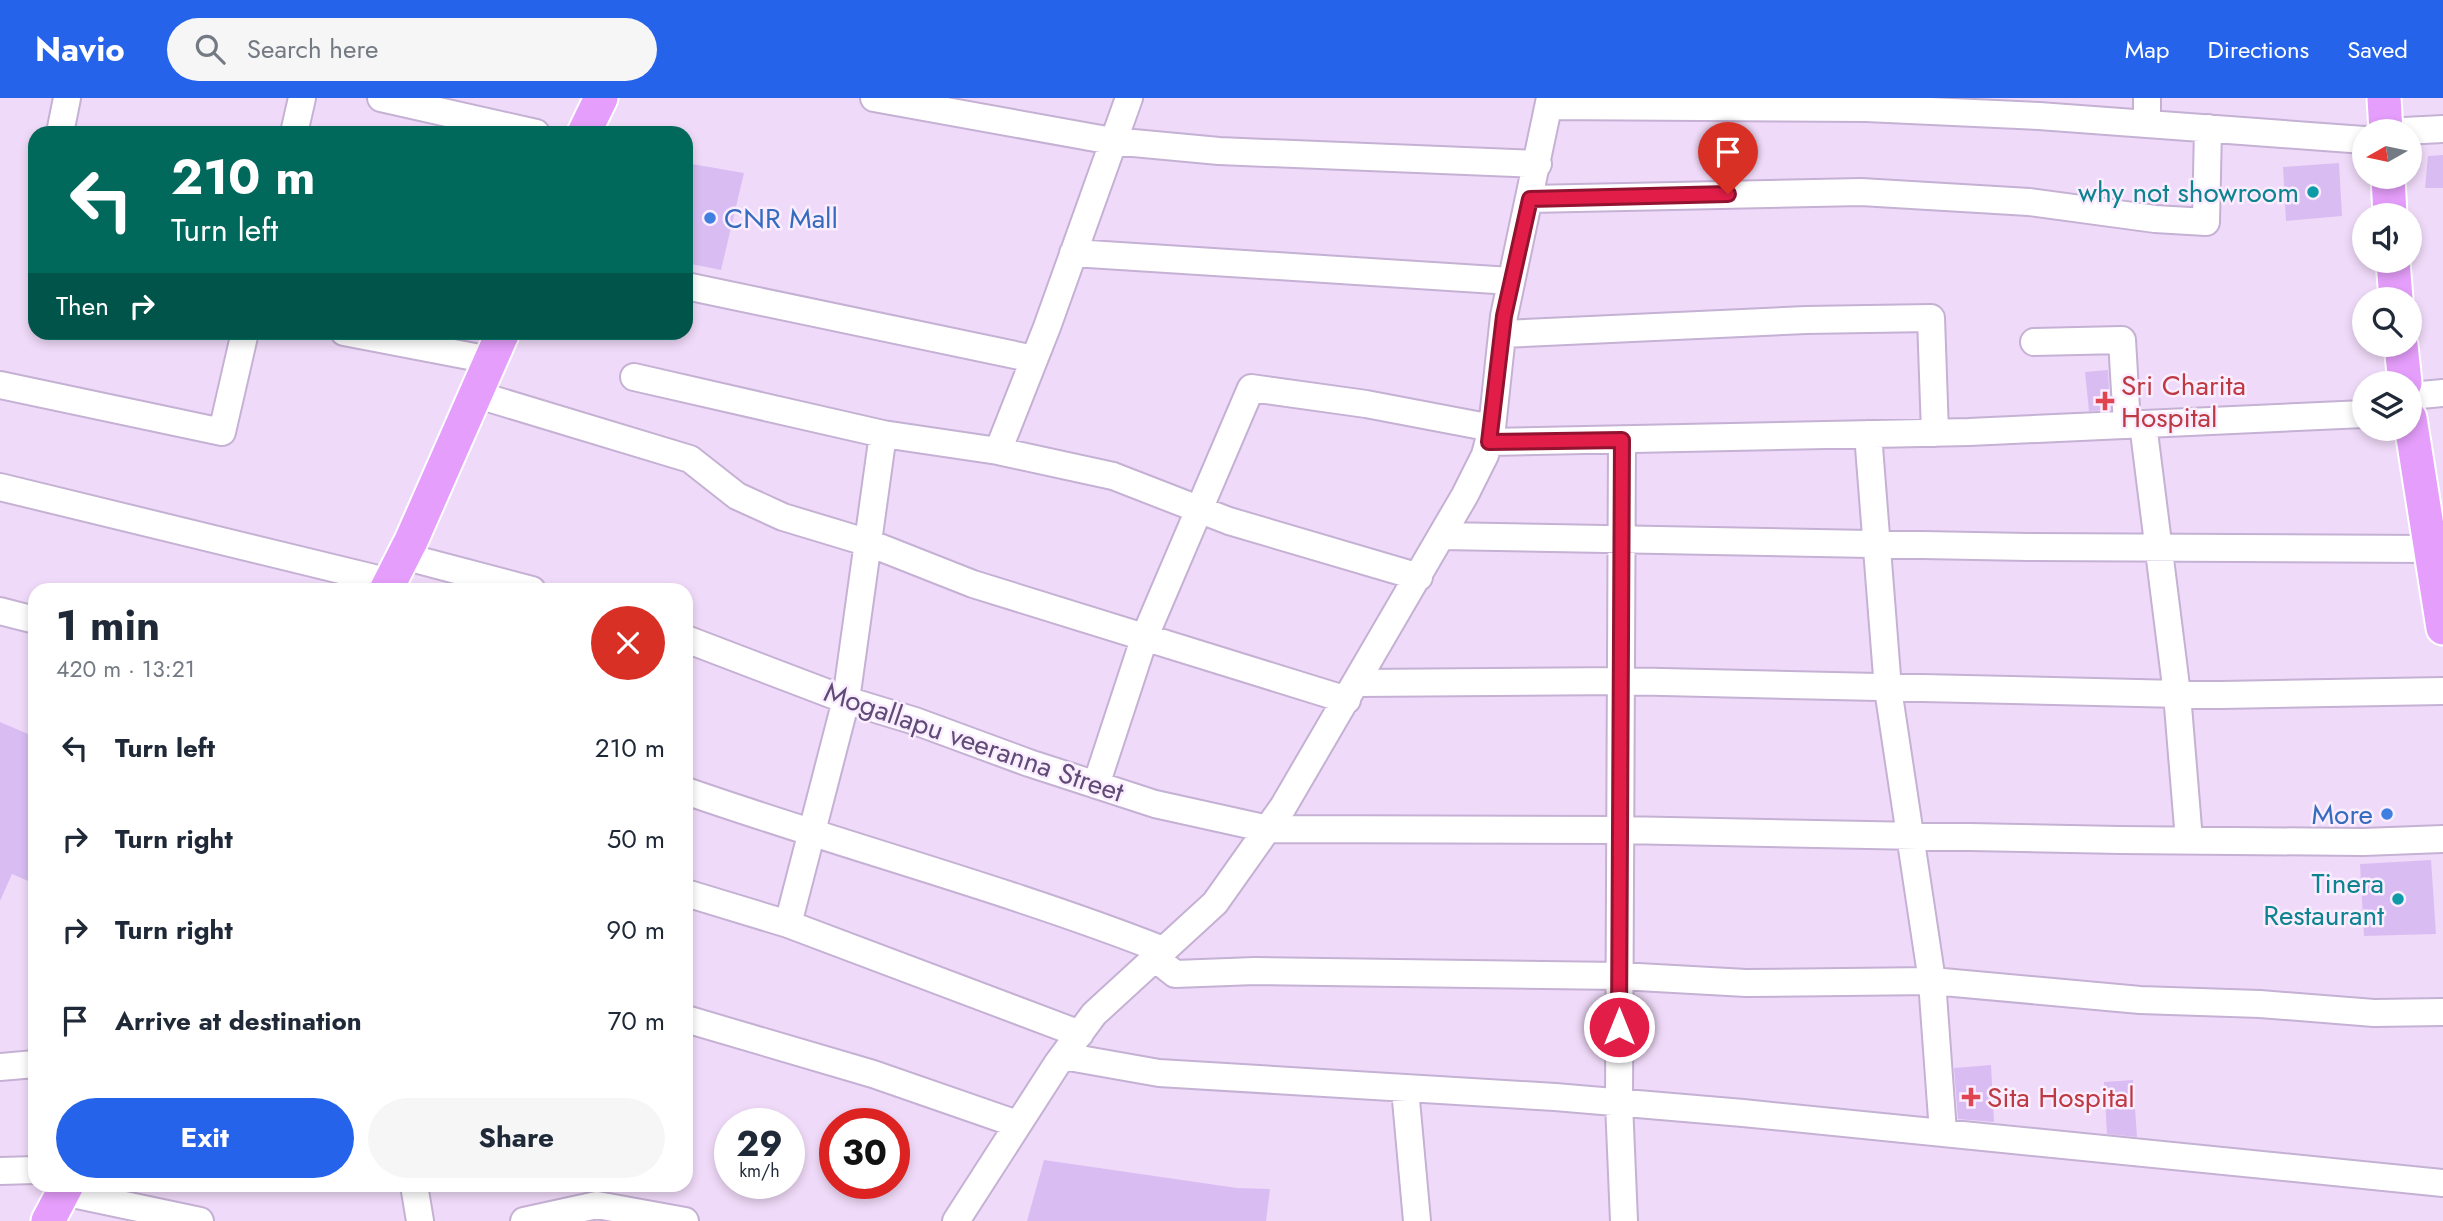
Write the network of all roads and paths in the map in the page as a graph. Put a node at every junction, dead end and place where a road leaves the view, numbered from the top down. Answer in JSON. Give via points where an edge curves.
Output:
{"nodes":[{"id":1,"x":67,"y":98,"type":"edge"},
{"id":2,"x":302,"y":98,"type":"edge"},
{"id":3,"x":381,"y":98,"type":"edge"},
{"id":4,"x":601,"y":98,"type":"edge"},
{"id":5,"x":874,"y":98,"type":"edge"},
{"id":6,"x":1129,"y":98,"type":"edge"},
{"id":7,"x":2384,"y":98,"type":"edge"},
{"id":8,"x":1550,"y":102,"type":"edge"},
{"id":9,"x":1858,"y":103,"type":"edge"},
{"id":10,"x":2147,"y":111,"type":"edge"},
{"id":11,"x":2385,"y":119,"type":"edge"},
{"id":12,"x":62,"y":126,"type":"edge"},
{"id":13,"x":296,"y":126,"type":"edge"},
{"id":14,"x":505,"y":126,"type":"edge"},
{"id":15,"x":587,"y":126,"type":"edge"},
{"id":16,"x":2208,"y":128,"type":"junction"},
{"id":17,"x":2443,"y":130,"type":"edge"},
{"id":18,"x":2422,"y":131,"type":"edge"},
{"id":19,"x":2352,"y":139,"type":"edge"},
{"id":20,"x":1112,"y":141,"type":"junction"},
{"id":21,"x":1538,"y":164,"type":"junction"},
{"id":22,"x":1530,"y":199,"type":"junction"},
{"id":23,"x":1073,"y":253,"type":"junction"},
{"id":24,"x":1511,"y":281,"type":"junction"},
{"id":25,"x":693,"y":287,"type":"edge"},
{"id":26,"x":1502,"y":334,"type":"junction"},
{"id":27,"x":243,"y":340,"type":"edge"},
{"id":28,"x":431,"y":340,"type":"edge"},
{"id":29,"x":2034,"y":342,"type":"dead end"},
{"id":30,"x":496,"y":346,"type":"edge"},
{"id":31,"x":1034,"y":359,"type":"junction"},
{"id":32,"x":634,"y":377,"type":"dead end"},
{"id":33,"x":0,"y":385,"type":"edge"},
{"id":34,"x":2443,"y":393,"type":"edge"},
{"id":35,"x":475,"y":394,"type":"junction"},
{"id":36,"x":2422,"y":395,"type":"edge"},
{"id":37,"x":2352,"y":415,"type":"edge"},
{"id":38,"x":2135,"y":424,"type":"junction"},
{"id":39,"x":1935,"y":433,"type":"junction"},
{"id":40,"x":883,"y":434,"type":"junction"},
{"id":41,"x":1490,"y":435,"type":"junction"},
{"id":42,"x":1868,"y":435,"type":"junction"},
{"id":43,"x":1622,"y":440,"type":"junction"},
{"id":44,"x":2415,"y":441,"type":"edge"},
{"id":45,"x":998,"y":451,"type":"junction"},
{"id":46,"x":0,"y":488,"type":"edge"},
{"id":47,"x":1199,"y":509,"type":"junction"},
{"id":48,"x":2434,"y":535,"type":"edge"},
{"id":49,"x":1442,"y":537,"type":"junction"},
{"id":50,"x":1622,"y":539,"type":"junction"},
{"id":51,"x":1876,"y":542,"type":"junction"},
{"id":52,"x":869,"y":543,"type":"junction"},
{"id":53,"x":2157,"y":547,"type":"junction"},
{"id":54,"x":393,"y":576,"type":"edge"},
{"id":55,"x":1419,"y":577,"type":"junction"},
{"id":56,"x":462,"y":583,"type":"edge"},
{"id":57,"x":0,"y":611,"type":"edge"},
{"id":58,"x":28,"y":618,"type":"edge"},
{"id":59,"x":2443,"y":628,"type":"edge"},
{"id":60,"x":1145,"y":636,"type":"junction"},
{"id":61,"x":693,"y":642,"type":"edge"},
{"id":62,"x":1621,"y":681,"type":"junction"},
{"id":63,"x":1888,"y":689,"type":"junction"},
{"id":64,"x":2443,"y":691,"type":"edge"},
{"id":65,"x":1352,"y":692,"type":"junction"},
{"id":66,"x":2177,"y":694,"type":"junction"},
{"id":67,"x":846,"y":700,"type":"junction"},
{"id":68,"x":1096,"y":785,"type":"junction"},
{"id":69,"x":693,"y":793,"type":"edge"},
{"id":70,"x":1268,"y":829,"type":"junction"},
{"id":71,"x":1620,"y":830,"type":"junction"},
{"id":72,"x":811,"y":834,"type":"junction"},
{"id":73,"x":1911,"y":838,"type":"junction"},
{"id":74,"x":2443,"y":839,"type":"edge"},
{"id":75,"x":2189,"y":840,"type":"junction"},
{"id":76,"x":693,"y":895,"type":"edge"},
{"id":77,"x":788,"y":924,"type":"junction"},
{"id":78,"x":1159,"y":954,"type":"junction"},
{"id":79,"x":1620,"y":976,"type":"junction"},
{"id":80,"x":1932,"y":981,"type":"junction"},
{"id":81,"x":2443,"y":1012,"type":"edge"},
{"id":82,"x":693,"y":1021,"type":"edge"},
{"id":83,"x":1080,"y":1034,"type":"junction"},
{"id":84,"x":1063,"y":1056,"type":"junction"},
{"id":85,"x":28,"y":1065,"type":"edge"},
{"id":86,"x":0,"y":1067,"type":"edge"},
{"id":87,"x":1405,"y":1089,"type":"junction"},
{"id":88,"x":1619,"y":1103,"type":"junction"},
{"id":89,"x":1017,"y":1124,"type":"junction"},
{"id":90,"x":1943,"y":1132,"type":"junction"},
{"id":91,"x":28,"y":1170,"type":"edge"},
{"id":92,"x":0,"y":1171,"type":"edge"},
{"id":93,"x":2443,"y":1184,"type":"edge"},
{"id":94,"x":63,"y":1192,"type":"edge"},
{"id":95,"x":81,"y":1192,"type":"edge"},
{"id":96,"x":415,"y":1192,"type":"edge"},
{"id":97,"x":48,"y":1221,"type":"edge"},
{"id":98,"x":200,"y":1221,"type":"edge"},
{"id":99,"x":420,"y":1221,"type":"edge"},
{"id":100,"x":524,"y":1221,"type":"edge"},
{"id":101,"x":685,"y":1221,"type":"edge"},
{"id":102,"x":956,"y":1221,"type":"edge"},
{"id":103,"x":1417,"y":1221,"type":"edge"},
{"id":104,"x":1624,"y":1221,"type":"edge"}],
"edges":[{"from":1,"to":12,"type":"street"},
{"from":2,"to":13,"type":"street"},
{"from":3,"to":14,"type":"street"},
{"from":4,"to":15,"type":"main road"},
{"from":5,"to":20,"type":"street"},
{"from":6,"to":20,"type":"street"},
{"from":7,"to":11,"type":"main road"},
{"from":8,"to":9,"type":"street"},
{"from":8,"to":21,"type":"street"},
{"from":9,"to":10,"type":"street"},
{"from":10,"to":16,"type":"street"},
{"from":16,"to":19,"type":"street"},
{"from":16,"to":22,"type":"street","via":[[2206,222],[2029,202],[1861,192]]},
{"from":17,"to":18,"type":"street"},
{"from":20,"to":21,"type":"street","via":[[1219,152]]},
{"from":20,"to":23,"type":"street"},
{"from":21,"to":22,"type":"street"},
{"from":22,"to":24,"type":"street"},
{"from":23,"to":24,"type":"street"},
{"from":23,"to":31,"type":"street"},
{"from":24,"to":26,"type":"street"},
{"from":25,"to":31,"type":"street"},
{"from":26,"to":39,"type":"street","via":[[1931,318]]},
{"from":26,"to":41,"type":"street"},
{"from":27,"to":33,"type":"street","via":[[222,432]]},
{"from":28,"to":30,"type":"street"},
{"from":29,"to":38,"type":"street","via":[[2122,340]]},
{"from":30,"to":35,"type":"main road"},
{"from":31,"to":45,"type":"street"},
{"from":32,"to":40,"type":"street"},
{"from":34,"to":36,"type":"street"},
{"from":35,"to":52,"type":"street","via":[[690,459],[737,496],[783,517]]},
{"from":35,"to":54,"type":"main road"},
{"from":37,"to":38,"type":"street"},
{"from":38,"to":39,"type":"street"},
{"from":38,"to":53,"type":"street"},
{"from":39,"to":42,"type":"street"},
{"from":40,"to":45,"type":"street"},
{"from":40,"to":52,"type":"street"},
{"from":41,"to":43,"type":"street"},
{"from":41,"to":47,"type":"street","via":[[1366,404],[1251,388]]},
{"from":41,"to":49,"type":"street","via":[[1485,455]]},
{"from":42,"to":43,"type":"street"},
{"from":42,"to":51,"type":"street"},
{"from":43,"to":50,"type":"street"},
{"from":44,"to":48,"type":"main road"},
{"from":45,"to":47,"type":"street","via":[[1113,476]]},
{"from":46,"to":54,"type":"street"},
{"from":47,"to":55,"type":"street"},
{"from":47,"to":60,"type":"street"},
{"from":48,"to":53,"type":"street"},
{"from":48,"to":59,"type":"main road"},
{"from":49,"to":50,"type":"street"},
{"from":49,"to":55,"type":"street"},
{"from":50,"to":51,"type":"street"},
{"from":50,"to":62,"type":"street"},
{"from":51,"to":53,"type":"street"},
{"from":51,"to":63,"type":"street"},
{"from":52,"to":60,"type":"street","via":[[973,584]]},
{"from":52,"to":67,"type":"street"},
{"from":53,"to":66,"type":"street"},
{"from":54,"to":56,"type":"street"},
{"from":55,"to":65,"type":"street"},
{"from":57,"to":58,"type":"street"},
{"from":60,"to":65,"type":"street"},
{"from":60,"to":68,"type":"street"},
{"from":61,"to":67,"type":"street","name":"Mogallapu veeranna Street"},
{"from":62,"to":63,"type":"street"},
{"from":62,"to":65,"type":"street"},
{"from":62,"to":71,"type":"street"},
{"from":63,"to":66,"type":"street"},
{"from":63,"to":73,"type":"street"},
{"from":64,"to":66,"type":"street"},
{"from":65,"to":70,"type":"street"},
{"from":66,"to":75,"type":"street"},
{"from":67,"to":68,"type":"street","name":"Mogallapu veeranna Street"},
{"from":67,"to":72,"type":"street"},
{"from":68,"to":70,"type":"street","name":"Mogallapu veeranna Street","via":[[1155,804]]},
{"from":69,"to":72,"type":"street"},
{"from":70,"to":71,"type":"street","name":"Mogallapu veeranna Street"},
{"from":70,"to":78,"type":"street","via":[[1215,902]]},
{"from":71,"to":73,"type":"street","name":"Mogallapu veeranna Street"},
{"from":71,"to":79,"type":"street"},
{"from":72,"to":77,"type":"street"},
{"from":72,"to":78,"type":"street","via":[[1072,914]]},
{"from":73,"to":75,"type":"street","name":"Mogallapu veeranna Street"},
{"from":73,"to":80,"type":"street"},
{"from":74,"to":75,"type":"street","name":"Mogallapu veeranna Street"},
{"from":76,"to":77,"type":"street"},
{"from":77,"to":83,"type":"street"},
{"from":78,"to":79,"type":"street","via":[[1175,974]]},
{"from":78,"to":83,"type":"street","via":[[1094,1014]]},
{"from":79,"to":80,"type":"street","via":[[1746,984]]},
{"from":79,"to":88,"type":"street"},
{"from":80,"to":81,"type":"street","via":[[2140,1000],[2374,1013]]},
{"from":80,"to":90,"type":"street"},
{"from":82,"to":89,"type":"street","via":[[873,1074]]},
{"from":83,"to":84,"type":"street"},
{"from":84,"to":87,"type":"street","via":[[1159,1073]]},
{"from":84,"to":89,"type":"street"},
{"from":85,"to":86,"type":"street"},
{"from":87,"to":88,"type":"street"},
{"from":87,"to":103,"type":"street"},
{"from":88,"to":90,"type":"street"},
{"from":88,"to":104,"type":"street"},
{"from":89,"to":102,"type":"street"},
{"from":90,"to":93,"type":"street"},
{"from":91,"to":92,"type":"street"},
{"from":94,"to":97,"type":"main road"},
{"from":95,"to":98,"type":"street"},
{"from":96,"to":99,"type":"street"},
{"from":100,"to":101,"type":"street","via":[[597,1205]]}]}
